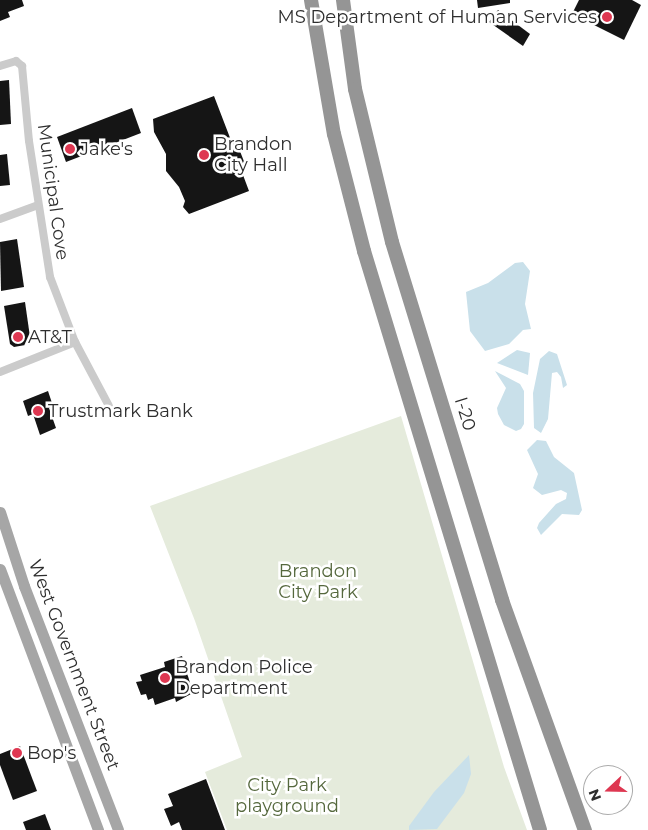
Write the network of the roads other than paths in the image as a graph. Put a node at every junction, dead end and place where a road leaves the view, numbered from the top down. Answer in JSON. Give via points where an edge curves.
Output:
{"nodes":[{"id":1,"x":311,"y":0,"type":"edge"},
{"id":2,"x":343,"y":0,"type":"edge"},
{"id":3,"x":0,"y":66,"type":"edge"},
{"id":4,"x":38,"y":205,"type":"junction"},
{"id":5,"x":0,"y":219,"type":"edge"},
{"id":6,"x":75,"y":342,"type":"junction"},
{"id":7,"x":0,"y":372,"type":"edge"},
{"id":8,"x":109,"y":406,"type":"dead end"},
{"id":9,"x":0,"y":512,"type":"edge"},
{"id":10,"x":0,"y":569,"type":"edge"},
{"id":11,"x":52,"y":660,"type":"junction"},
{"id":12,"x":35,"y":666,"type":"junction"},
{"id":13,"x":98,"y":830,"type":"edge"},
{"id":14,"x":118,"y":830,"type":"edge"},
{"id":15,"x":540,"y":830,"type":"edge"},
{"id":16,"x":585,"y":830,"type":"edge"}],
"edges":[{"from":1,"to":15,"type":"highway","via":[[332,125],[364,251]]},
{"from":2,"to":16,"type":"highway","name":"I-20","via":[[355,89],[392,242],[502,600]]},
{"from":3,"to":4,"type":"street","name":"Municipal Cove","via":[[16,62],[22,66]]},
{"from":4,"to":5,"type":"street"},
{"from":4,"to":6,"type":"street","name":"Municipal Cove","via":[[50,277]]},
{"from":6,"to":7,"type":"street"},
{"from":6,"to":8,"type":"street","name":"Municipal Cove"},
{"from":9,"to":11,"type":"main road","name":"West Government Street"},
{"from":10,"to":12,"type":"main road","name":"West Government Street"},
{"from":11,"to":12,"type":"main road"},
{"from":11,"to":14,"type":"main road","name":"West Government Street"},
{"from":12,"to":13,"type":"main road","name":"West Government Street"}]}
